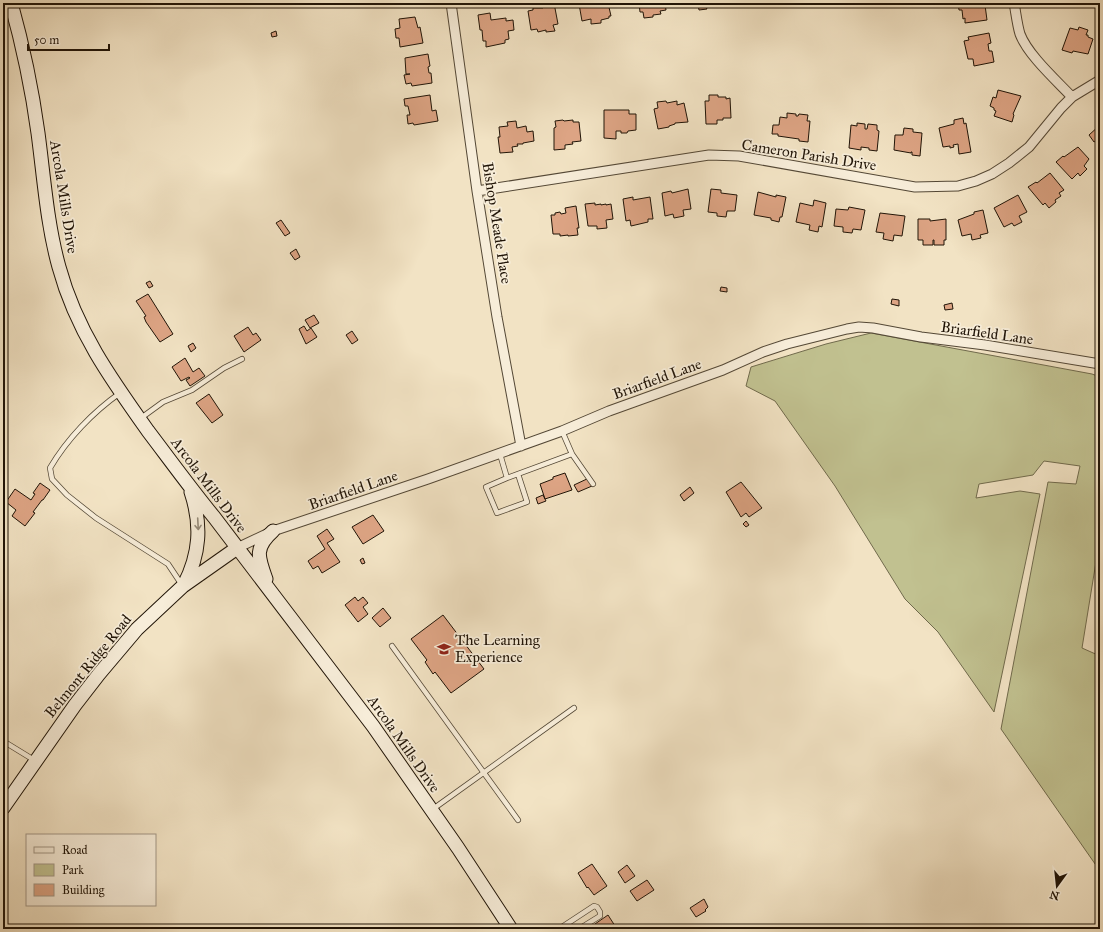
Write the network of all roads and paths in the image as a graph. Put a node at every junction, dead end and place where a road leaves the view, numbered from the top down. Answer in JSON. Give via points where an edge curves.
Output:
{"nodes":[{"id":1,"x":11,"y":3,"type":"edge"},
{"id":2,"x":451,"y":3,"type":"edge"},
{"id":3,"x":1014,"y":3,"type":"edge"},
{"id":4,"x":1100,"y":80,"type":"edge"},
{"id":5,"x":1072,"y":97,"type":"junction"},
{"id":6,"x":477,"y":191,"type":"junction"},
{"id":7,"x":242,"y":359,"type":"dead end"},
{"id":8,"x":1100,"y":364,"type":"edge"},
{"id":9,"x":120,"y":393,"type":"junction"},
{"id":10,"x":140,"y":419,"type":"junction"},
{"id":11,"x":562,"y":431,"type":"junction"},
{"id":12,"x":521,"y":446,"type":"junction"},
{"id":13,"x":500,"y":454,"type":"junction"},
{"id":14,"x":572,"y":454,"type":"junction"},
{"id":15,"x":518,"y":474,"type":"junction"},
{"id":16,"x":507,"y":478,"type":"junction"},
{"id":17,"x":593,"y":484,"type":"dead end"},
{"id":18,"x":189,"y":486,"type":"junction"},
{"id":19,"x":273,"y":532,"type":"junction"},
{"id":20,"x":237,"y":548,"type":"junction"},
{"id":21,"x":183,"y":586,"type":"junction"},
{"id":22,"x":269,"y":590,"type":"junction"},
{"id":23,"x":392,"y":646,"type":"dead end"},
{"id":24,"x":574,"y":708,"type":"dead end"},
{"id":25,"x":3,"y":741,"type":"edge"},
{"id":26,"x":35,"y":762,"type":"junction"},
{"id":27,"x":484,"y":772,"type":"junction"},
{"id":28,"x":3,"y":808,"type":"edge"},
{"id":29,"x":431,"y":810,"type":"junction"},
{"id":30,"x":518,"y":820,"type":"dead end"},
{"id":31,"x":511,"y":929,"type":"edge"},
{"id":32,"x":559,"y":929,"type":"edge"},
{"id":33,"x":579,"y":929,"type":"edge"}],
"edges":[{"from":1,"to":9,"type":"street","name":"Arcola Mills Drive","via":[[30,88],[59,267],[86,336]]},
{"from":2,"to":6,"type":"street","name":"Bishop Meade Place"},
{"from":3,"to":5,"type":"street","via":[[1017,24],[1026,45]]},
{"from":4,"to":5,"type":"street","name":"Cameron Parish Drive"},
{"from":5,"to":6,"type":"street","name":"Cameron Parish Drive","via":[[1029,147],[1009,163],[992,174],[958,186],[915,187],[739,156],[709,155]]},
{"from":6,"to":12,"type":"street","name":"Bishop Meade Place"},
{"from":7,"to":10,"type":"lane","via":[[192,390],[163,402]]},
{"from":8,"to":11,"type":"street","name":"Briarfield Lane","via":[[859,327],[763,352],[723,370],[609,411]]},
{"from":9,"to":10,"type":"street","name":"Arcola Mills Drive"},
{"from":9,"to":21,"type":"lane","via":[[103,405],[60,450],[50,468],[52,479],[67,495],[96,518],[168,564]]},
{"from":10,"to":18,"type":"street","name":"Arcola Mills Drive"},
{"from":11,"to":12,"type":"street","name":"Briarfield Lane"},
{"from":11,"to":14,"type":"lane"},
{"from":12,"to":13,"type":"street","name":"Briarfield Lane"},
{"from":13,"to":16,"type":"lane"},
{"from":13,"to":19,"type":"street","name":"Briarfield Lane"},
{"from":14,"to":15,"type":"lane"},
{"from":14,"to":17,"type":"lane"},
{"from":15,"to":16,"type":"lane"},
{"from":15,"to":16,"type":"lane","via":[[527,502],[497,513],[486,487]]},
{"from":18,"to":20,"type":"street","name":"Arcola Mills Drive"},
{"from":18,"to":21,"type":"street","one_way":true,"via":[[198,517],[198,543],[194,563]]},
{"from":19,"to":20,"type":"street","name":"Briarfield Lane"},
{"from":19,"to":22,"type":"street","via":[[262,543],[259,552]]},
{"from":20,"to":21,"type":"street","name":"Belmont Ridge Road"},
{"from":20,"to":22,"type":"street","name":"Arcola Mills Drive"},
{"from":21,"to":26,"type":"street","name":"Belmont Ridge Road","via":[[137,629],[116,653]]},
{"from":22,"to":29,"type":"street","name":"Arcola Mills Drive","via":[[373,726]]},
{"from":23,"to":27,"type":"lane"},
{"from":24,"to":27,"type":"lane"},
{"from":25,"to":26,"type":"lane"},
{"from":26,"to":28,"type":"street","name":"Belmont Ridge Road"},
{"from":27,"to":29,"type":"lane"},
{"from":27,"to":30,"type":"lane"},
{"from":29,"to":31,"type":"street","name":"Arcola Mills Drive"},
{"from":32,"to":33,"type":"lane","via":[[594,906],[597,907],[600,916]]}]}
